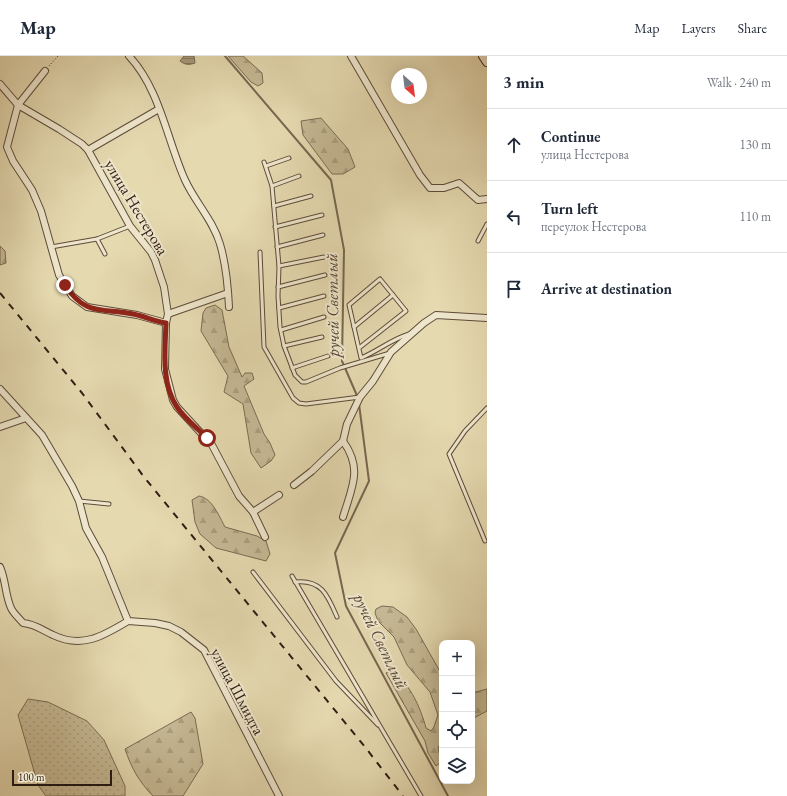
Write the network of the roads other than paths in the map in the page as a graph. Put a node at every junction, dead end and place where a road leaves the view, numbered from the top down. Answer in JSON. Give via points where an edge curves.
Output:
{"nodes":[{"id":1,"x":129,"y":56,"type":"edge"},
{"id":2,"x":351,"y":56,"type":"edge"},
{"id":3,"x":483,"y":56,"type":"edge"},
{"id":4,"x":487,"y":62,"type":"edge"},
{"id":5,"x":45,"y":71,"type":"road end"},
{"id":6,"x":0,"y":84,"type":"edge"},
{"id":7,"x":18,"y":105,"type":"junction"},
{"id":8,"x":159,"y":109,"type":"junction"},
{"id":9,"x":88,"y":150,"type":"junction"},
{"id":10,"x":289,"y":158,"type":"dead end"},
{"id":11,"x":299,"y":176,"type":"dead end"},
{"id":12,"x":272,"y":186,"type":"junction"},
{"id":13,"x":311,"y":196,"type":"dead end"},
{"id":14,"x":487,"y":199,"type":"edge"},
{"id":15,"x":274,"y":206,"type":"junction"},
{"id":16,"x":322,"y":215,"type":"dead end"},
{"id":17,"x":487,"y":224,"type":"edge"},
{"id":18,"x":130,"y":226,"type":"junction"},
{"id":19,"x":275,"y":227,"type":"junction"},
{"id":20,"x":323,"y":235,"type":"dead end"},
{"id":21,"x":97,"y":238,"type":"junction"},
{"id":22,"x":478,"y":241,"type":"dead end"},
{"id":23,"x":51,"y":246,"type":"junction"},
{"id":24,"x":277,"y":247,"type":"junction"},
{"id":25,"x":260,"y":252,"type":"dead end"},
{"id":26,"x":105,"y":254,"type":"dead end"},
{"id":27,"x":324,"y":257,"type":"dead end"},
{"id":28,"x":278,"y":266,"type":"junction"},
{"id":29,"x":325,"y":275,"type":"dead end"},
{"id":30,"x":278,"y":288,"type":"junction"},
{"id":31,"x":228,"y":293,"type":"junction"},
{"id":32,"x":393,"y":295,"type":"junction"},
{"id":33,"x":324,"y":296,"type":"dead end"},
{"id":34,"x":229,"y":307,"type":"dead end"},
{"id":35,"x":279,"y":308,"type":"junction"},
{"id":36,"x":168,"y":314,"type":"junction"},
{"id":37,"x":324,"y":317,"type":"dead end"},
{"id":38,"x":487,"y":318,"type":"edge"},
{"id":39,"x":166,"y":323,"type":"junction"},
{"id":40,"x":354,"y":327,"type":"junction"},
{"id":41,"x":281,"y":330,"type":"junction"},
{"id":42,"x":412,"y":332,"type":"junction"},
{"id":43,"x":322,"y":337,"type":"dead end"},
{"id":44,"x":284,"y":346,"type":"junction"},
{"id":45,"x":359,"y":348,"type":"junction"},
{"id":46,"x":391,"y":352,"type":"junction"},
{"id":47,"x":328,"y":356,"type":"dead end"},
{"id":48,"x":292,"y":368,"type":"junction"},
{"id":49,"x":0,"y":389,"type":"edge"},
{"id":50,"x":358,"y":397,"type":"junction"},
{"id":51,"x":487,"y":408,"type":"edge"},
{"id":52,"x":26,"y":418,"type":"junction"},
{"id":53,"x":0,"y":427,"type":"edge"},
{"id":54,"x":343,"y":441,"type":"junction"},
{"id":55,"x":294,"y":485,"type":"dead end"},
{"id":56,"x":279,"y":496,"type":"dead end"},
{"id":57,"x":79,"y":501,"type":"junction"},
{"id":58,"x":109,"y":504,"type":"dead end"},
{"id":59,"x":253,"y":512,"type":"junction"},
{"id":60,"x":343,"y":516,"type":"dead end"},
{"id":61,"x":265,"y":537,"type":"dead end"},
{"id":62,"x":485,"y":541,"type":"dead end"},
{"id":63,"x":0,"y":567,"type":"edge"},
{"id":64,"x":253,"y":572,"type":"dead end"},
{"id":65,"x":292,"y":576,"type":"dead end"},
{"id":66,"x":295,"y":582,"type":"junction"},
{"id":67,"x":337,"y":618,"type":"dead end"},
{"id":68,"x":128,"y":621,"type":"junction"},
{"id":69,"x":382,"y":729,"type":"junction"},
{"id":70,"x":279,"y":796,"type":"edge"},
{"id":71,"x":421,"y":796,"type":"edge"}],
"edges":[{"from":1,"to":8,"type":"street","via":[[139,66]]},
{"from":2,"to":14,"type":"street","via":[[430,188],[444,188],[459,183],[478,200]]},
{"from":3,"to":4,"type":"street"},
{"from":5,"to":7,"type":"street"},
{"from":6,"to":7,"type":"street","name":"улица Нестерова"},
{"from":7,"to":9,"type":"street","name":"улица Нестерова","via":[[59,128]]},
{"from":7,"to":23,"type":"street","via":[[7,148],[13,162],[32,190]]},
{"from":8,"to":9,"type":"street"},
{"from":8,"to":31,"type":"street","via":[[186,182],[220,242]]},
{"from":9,"to":18,"type":"street","name":"улица Нестерова"},
{"from":10,"to":12,"type":"lane","via":[[265,164]]},
{"from":11,"to":12,"type":"lane"},
{"from":12,"to":15,"type":"lane"},
{"from":13,"to":15,"type":"lane"},
{"from":15,"to":19,"type":"lane"},
{"from":16,"to":19,"type":"lane"},
{"from":17,"to":22,"type":"lane"},
{"from":18,"to":21,"type":"lane"},
{"from":18,"to":36,"type":"street","name":"улица Нестерова","via":[[155,260],[164,287]]},
{"from":19,"to":24,"type":"lane"},
{"from":20,"to":24,"type":"lane"},
{"from":21,"to":23,"type":"lane"},
{"from":21,"to":26,"type":"lane"},
{"from":23,"to":39,"type":"street","via":[[60,275],[78,302],[97,310],[130,314]]},
{"from":24,"to":28,"type":"lane"},
{"from":25,"to":50,"type":"lane","via":[[264,347],[293,398],[299,403],[306,404]]},
{"from":27,"to":28,"type":"lane"},
{"from":28,"to":30,"type":"lane"},
{"from":29,"to":30,"type":"lane"},
{"from":30,"to":35,"type":"lane"},
{"from":31,"to":34,"type":"street"},
{"from":31,"to":36,"type":"street"},
{"from":32,"to":40,"type":"lane"},
{"from":32,"to":40,"type":"lane","via":[[380,279],[349,305]]},
{"from":32,"to":45,"type":"lane","via":[[406,311]]},
{"from":33,"to":35,"type":"lane"},
{"from":35,"to":41,"type":"lane"},
{"from":36,"to":39,"type":"street","name":"улица Нестерова"},
{"from":37,"to":41,"type":"lane"},
{"from":38,"to":42,"type":"street","via":[[442,314],[432,317]]},
{"from":39,"to":59,"type":"street","name":"улица Нестерова","via":[[165,369],[173,400],[212,445],[239,496]]},
{"from":40,"to":45,"type":"lane"},
{"from":41,"to":44,"type":"lane"},
{"from":42,"to":45,"type":"lane","via":[[396,338],[362,358]]},
{"from":42,"to":46,"type":"street"},
{"from":43,"to":44,"type":"lane"},
{"from":44,"to":48,"type":"lane"},
{"from":46,"to":48,"type":"lane","via":[[306,382],[302,382]]},
{"from":46,"to":50,"type":"street","via":[[373,381]]},
{"from":47,"to":48,"type":"lane"},
{"from":49,"to":52,"type":"street"},
{"from":50,"to":54,"type":"street"},
{"from":51,"to":62,"type":"lane","via":[[449,454]]},
{"from":52,"to":53,"type":"street"},
{"from":52,"to":57,"type":"street","via":[[52,449]]},
{"from":54,"to":55,"type":"street"},
{"from":54,"to":60,"type":"street","via":[[356,470],[355,483]]},
{"from":56,"to":59,"type":"street"},
{"from":57,"to":58,"type":"lane"},
{"from":57,"to":68,"type":"street","via":[[86,528],[102,557]]},
{"from":59,"to":61,"type":"street"},
{"from":63,"to":68,"type":"street","via":[[11,608],[23,623],[34,623],[66,641],[83,642],[108,633]]},
{"from":64,"to":69,"type":"lane","via":[[336,681]]},
{"from":65,"to":66,"type":"lane"},
{"from":66,"to":67,"type":"lane","via":[[304,581],[321,587]]},
{"from":66,"to":69,"type":"lane"},
{"from":68,"to":70,"type":"street","name":"улица Шмидта","via":[[155,622],[169,626],[204,650]]},
{"from":69,"to":71,"type":"lane"}]}
